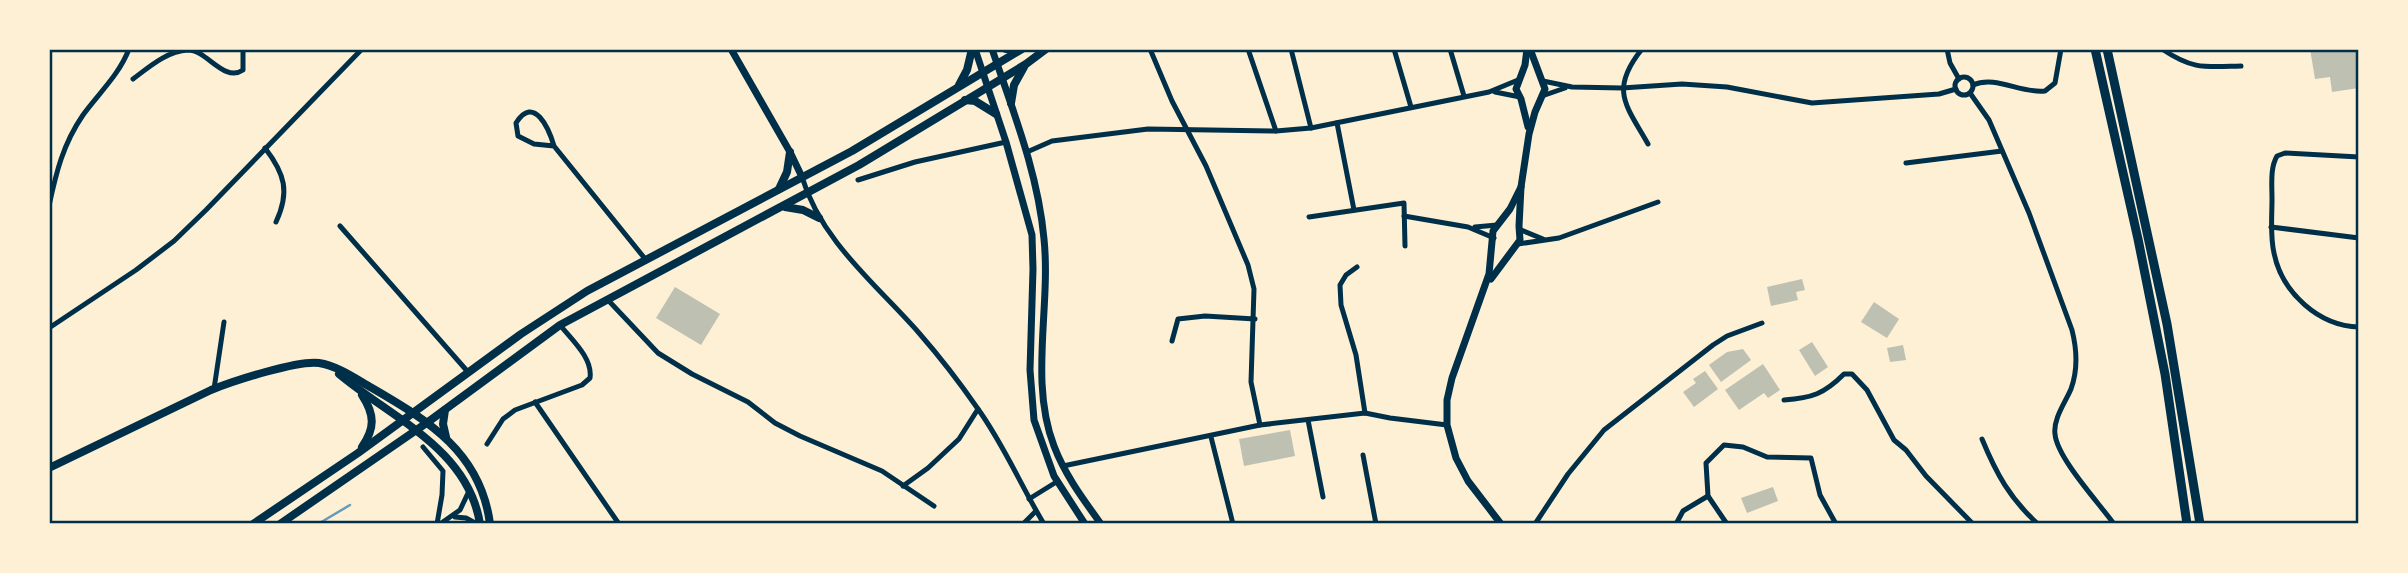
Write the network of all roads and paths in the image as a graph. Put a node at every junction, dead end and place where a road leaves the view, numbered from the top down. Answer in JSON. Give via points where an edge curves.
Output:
{"nodes":[{"id":1,"x":130,"y":49,"type":"edge"},
{"id":2,"x":243,"y":49,"type":"edge"},
{"id":3,"x":362,"y":49,"type":"edge"},
{"id":4,"x":731,"y":49,"type":"edge"},
{"id":5,"x":973,"y":49,"type":"edge"},
{"id":6,"x":992,"y":49,"type":"edge"},
{"id":7,"x":1006,"y":49,"type":"edge"},
{"id":8,"x":1021,"y":49,"type":"edge"},
{"id":9,"x":1046,"y":49,"type":"edge"},
{"id":10,"x":1150,"y":49,"type":"edge"},
{"id":11,"x":1248,"y":49,"type":"edge"},
{"id":12,"x":1291,"y":49,"type":"edge"},
{"id":13,"x":1394,"y":49,"type":"edge"},
{"id":14,"x":1450,"y":49,"type":"edge"},
{"id":15,"x":1528,"y":49,"type":"edge"},
{"id":16,"x":1642,"y":49,"type":"edge"},
{"id":17,"x":1947,"y":49,"type":"edge"},
{"id":18,"x":2061,"y":49,"type":"edge"},
{"id":19,"x":2095,"y":49,"type":"edge"},
{"id":20,"x":2107,"y":49,"type":"edge"},
{"id":21,"x":2162,"y":49,"type":"edge"},
{"id":22,"x":997,"y":64,"type":"junction"},
{"id":23,"x":1026,"y":64,"type":"junction"},
{"id":24,"x":2241,"y":66,"type":"dead end"},
{"id":25,"x":982,"y":72,"type":"junction"},
{"id":26,"x":1520,"y":78,"type":"junction"},
{"id":27,"x":133,"y":79,"type":"dead end"},
{"id":28,"x":1002,"y":79,"type":"junction"},
{"id":29,"x":1541,"y":79,"type":"junction"},
{"id":30,"x":1959,"y":79,"type":"junction"},
{"id":31,"x":1973,"y":85,"type":"junction"},
{"id":32,"x":958,"y":86,"type":"junction"},
{"id":33,"x":1572,"y":87,"type":"junction"},
{"id":34,"x":987,"y":88,"type":"junction"},
{"id":35,"x":1622,"y":88,"type":"junction"},
{"id":36,"x":1956,"y":89,"type":"junction"},
{"id":37,"x":1489,"y":92,"type":"junction"},
{"id":38,"x":1970,"y":93,"type":"junction"},
{"id":39,"x":1464,"y":96,"type":"junction"},
{"id":40,"x":1541,"y":97,"type":"junction"},
{"id":41,"x":1520,"y":98,"type":"junction"},
{"id":42,"x":965,"y":100,"type":"junction"},
{"id":43,"x":1011,"y":103,"type":"junction"},
{"id":44,"x":1412,"y":107,"type":"junction"},
{"id":45,"x":996,"y":114,"type":"junction"},
{"id":46,"x":1337,"y":123,"type":"junction"},
{"id":47,"x":1311,"y":128,"type":"junction"},
{"id":48,"x":1187,"y":129,"type":"junction"},
{"id":49,"x":1276,"y":131,"type":"junction"},
{"id":50,"x":1529,"y":134,"type":"junction"},
{"id":51,"x":1006,"y":142,"type":"junction"},
{"id":52,"x":1648,"y":144,"type":"dead end"},
{"id":53,"x":554,"y":146,"type":"junction"},
{"id":54,"x":265,"y":148,"type":"junction"},
{"id":55,"x":2002,"y":150,"type":"junction"},
{"id":56,"x":790,"y":152,"type":"junction"},
{"id":57,"x":1027,"y":152,"type":"junction"},
{"id":58,"x":2359,"y":156,"type":"edge"},
{"id":59,"x":1906,"y":163,"type":"dead end"},
{"id":60,"x":802,"y":177,"type":"junction"},
{"id":61,"x":858,"y":180,"type":"dead end"},
{"id":62,"x":1521,"y":187,"type":"junction"},
{"id":63,"x":779,"y":189,"type":"junction"},
{"id":64,"x":807,"y":194,"type":"junction"},
{"id":65,"x":1658,"y":202,"type":"dead end"},
{"id":66,"x":49,"y":206,"type":"edge"},
{"id":67,"x":782,"y":207,"type":"junction"},
{"id":68,"x":1354,"y":210,"type":"junction"},
{"id":69,"x":1404,"y":216,"type":"junction"},
{"id":70,"x":1309,"y":217,"type":"dead end"},
{"id":71,"x":819,"y":218,"type":"junction"},
{"id":72,"x":275,"y":222,"type":"dead end"},
{"id":73,"x":1499,"y":223,"type":"junction"},
{"id":74,"x":341,"y":226,"type":"dead end"},
{"id":75,"x":1468,"y":226,"type":"junction"},
{"id":76,"x":2272,"y":227,"type":"junction"},
{"id":77,"x":1520,"y":228,"type":"junction"},
{"id":78,"x":2359,"y":238,"type":"edge"},
{"id":79,"x":1494,"y":239,"type":"junction"},
{"id":80,"x":1550,"y":240,"type":"junction"},
{"id":81,"x":1405,"y":246,"type":"dead end"},
{"id":82,"x":1516,"y":246,"type":"junction"},
{"id":83,"x":646,"y":260,"type":"junction"},
{"id":84,"x":1357,"y":267,"type":"dead end"},
{"id":85,"x":1486,"y":287,"type":"junction"},
{"id":86,"x":607,"y":299,"type":"junction"},
{"id":87,"x":1255,"y":319,"type":"junction"},
{"id":88,"x":224,"y":322,"type":"dead end"},
{"id":89,"x":1762,"y":323,"type":"dead end"},
{"id":90,"x":560,"y":325,"type":"junction"},
{"id":91,"x":2359,"y":327,"type":"edge"},
{"id":92,"x":49,"y":328,"type":"edge"},
{"id":93,"x":1172,"y":341,"type":"dead end"},
{"id":94,"x":328,"y":365,"type":"junction"},
{"id":95,"x":468,"y":372,"type":"junction"},
{"id":96,"x":214,"y":388,"type":"junction"},
{"id":97,"x":358,"y":390,"type":"junction"},
{"id":98,"x":1784,"y":400,"type":"dead end"},
{"id":99,"x":535,"y":401,"type":"junction"},
{"id":100,"x":978,"y":409,"type":"junction"},
{"id":101,"x":445,"y":410,"type":"junction"},
{"id":102,"x":414,"y":412,"type":"junction"},
{"id":103,"x":1364,"y":413,"type":"junction"},
{"id":104,"x":1308,"y":419,"type":"junction"},
{"id":105,"x":403,"y":421,"type":"junction"},
{"id":106,"x":428,"y":422,"type":"junction"},
{"id":107,"x":1260,"y":425,"type":"junction"},
{"id":108,"x":1447,"y":425,"type":"junction"},
{"id":109,"x":417,"y":430,"type":"junction"},
{"id":110,"x":1211,"y":437,"type":"junction"},
{"id":111,"x":1982,"y":439,"type":"dead end"},
{"id":112,"x":449,"y":443,"type":"junction"},
{"id":113,"x":487,"y":444,"type":"dead end"},
{"id":114,"x":423,"y":447,"type":"dead end"},
{"id":115,"x":358,"y":453,"type":"junction"},
{"id":116,"x":1363,"y":454,"type":"dead end"},
{"id":117,"x":1063,"y":466,"type":"junction"},
{"id":118,"x":49,"y":468,"type":"edge"},
{"id":119,"x":1058,"y":481,"type":"junction"},
{"id":120,"x":468,"y":486,"type":"junction"},
{"id":121,"x":903,"y":486,"type":"junction"},
{"id":122,"x":1708,"y":496,"type":"junction"},
{"id":123,"x":1323,"y":497,"type":"dead end"},
{"id":124,"x":1029,"y":499,"type":"junction"},
{"id":125,"x":933,"y":506,"type":"dead end"},
{"id":126,"x":1036,"y":511,"type":"junction"},
{"id":127,"x":448,"y":519,"type":"junction"},
{"id":128,"x":253,"y":524,"type":"edge"},
{"id":129,"x":280,"y":524,"type":"edge"},
{"id":130,"x":439,"y":524,"type":"edge"},
{"id":131,"x":478,"y":524,"type":"edge"},
{"id":132,"x":490,"y":524,"type":"edge"},
{"id":133,"x":619,"y":524,"type":"edge"},
{"id":134,"x":1023,"y":524,"type":"edge"},
{"id":135,"x":1044,"y":524,"type":"edge"},
{"id":136,"x":1085,"y":524,"type":"edge"},
{"id":137,"x":1101,"y":524,"type":"edge"},
{"id":138,"x":1233,"y":524,"type":"edge"},
{"id":139,"x":1377,"y":524,"type":"edge"},
{"id":140,"x":1501,"y":524,"type":"edge"},
{"id":141,"x":1535,"y":524,"type":"edge"},
{"id":142,"x":1676,"y":524,"type":"edge"},
{"id":143,"x":1727,"y":524,"type":"edge"},
{"id":144,"x":1836,"y":524,"type":"edge"},
{"id":145,"x":1973,"y":524,"type":"edge"},
{"id":146,"x":2038,"y":524,"type":"edge"},
{"id":147,"x":2114,"y":524,"type":"edge"},
{"id":148,"x":2187,"y":524,"type":"edge"},
{"id":149,"x":2200,"y":524,"type":"edge"}],
"edges":[{"from":1,"to":66,"type":"street","via":[[65,146]]},
{"from":2,"to":27,"type":"street","via":[[243,70],[238,74],[228,73],[191,50],[160,60]]},
{"from":3,"to":54,"type":"street"},
{"from":4,"to":56,"type":"street"},
{"from":5,"to":25,"type":"street"},
{"from":5,"to":32,"type":"main road"},
{"from":6,"to":22,"type":"street"},
{"from":7,"to":8,"type":"main road"},
{"from":8,"to":22,"type":"main road"},
{"from":9,"to":23,"type":"main road"},
{"from":10,"to":48,"type":"street"},
{"from":11,"to":49,"type":"street"},
{"from":12,"to":47,"type":"street"},
{"from":13,"to":44,"type":"street"},
{"from":14,"to":39,"type":"street"},
{"from":15,"to":26,"type":"street"},
{"from":15,"to":29,"type":"street"},
{"from":16,"to":35,"type":"street"},
{"from":17,"to":30,"type":"street"},
{"from":18,"to":31,"type":"street","via":[[2055,83],[2045,91],[1991,82]]},
{"from":19,"to":148,"type":"highway","via":[[2163,362]]},
{"from":20,"to":149,"type":"highway","via":[[2167,324]]},
{"from":21,"to":24,"type":"street","via":[[2198,67]]},
{"from":22,"to":25,"type":"main road"},
{"from":22,"to":28,"type":"street"},
{"from":23,"to":28,"type":"main road"},
{"from":23,"to":43,"type":"main road","via":[[1014,85]]},
{"from":25,"to":32,"type":"main road"},
{"from":25,"to":34,"type":"street"},
{"from":26,"to":29,"type":"street","via":[[1530,74]]},
{"from":26,"to":37,"type":"street"},
{"from":26,"to":41,"type":"street","via":[[1516,89]]},
{"from":28,"to":34,"type":"main road"},
{"from":28,"to":43,"type":"street"},
{"from":29,"to":33,"type":"street"},
{"from":29,"to":40,"type":"street","via":[[1545,89]]},
{"from":30,"to":31,"type":"street","via":[[1968,78]]},
{"from":30,"to":36,"type":"street"},
{"from":31,"to":38,"type":"street"},
{"from":32,"to":60,"type":"main road"},
{"from":33,"to":35,"type":"street"},
{"from":33,"to":40,"type":"street"},
{"from":34,"to":42,"type":"main road"},
{"from":34,"to":45,"type":"street"},
{"from":35,"to":36,"type":"street","via":[[1702,85],[1812,103]]},
{"from":35,"to":52,"type":"street"},
{"from":36,"to":38,"type":"street","via":[[1961,95]]},
{"from":37,"to":39,"type":"street"},
{"from":37,"to":41,"type":"street"},
{"from":38,"to":55,"type":"street"},
{"from":39,"to":44,"type":"street"},
{"from":40,"to":41,"type":"street","via":[[1528,102]]},
{"from":40,"to":50,"type":"street"},
{"from":41,"to":50,"type":"street"},
{"from":42,"to":45,"type":"main road"},
{"from":42,"to":64,"type":"main road"},
{"from":43,"to":57,"type":"street"},
{"from":44,"to":46,"type":"street"},
{"from":45,"to":51,"type":"street"},
{"from":46,"to":47,"type":"street"},
{"from":46,"to":68,"type":"street"},
{"from":47,"to":49,"type":"street"},
{"from":48,"to":49,"type":"street"},
{"from":48,"to":57,"type":"street","via":[[1092,135],[1052,141]]},
{"from":48,"to":87,"type":"street","via":[[1248,265]]},
{"from":50,"to":62,"type":"street"},
{"from":51,"to":61,"type":"street"},
{"from":51,"to":119,"type":"street","via":[[1032,235],[1034,420]]},
{"from":53,"to":53,"type":"street","via":[[542,117],[534,113],[520,117],[518,136]]},
{"from":53,"to":83,"type":"street"},
{"from":54,"to":72,"type":"street","via":[[284,186]]},
{"from":54,"to":92,"type":"street","via":[[174,241]]},
{"from":55,"to":59,"type":"street"},
{"from":55,"to":147,"type":"street","via":[[2048,260],[2076,345],[2072,387],[2054,432],[2057,443]]},
{"from":56,"to":60,"type":"street"},
{"from":56,"to":63,"type":"main road"},
{"from":57,"to":117,"type":"street","via":[[1045,241],[1044,391],[1050,432]]},
{"from":58,"to":76,"type":"street","via":[[2277,156]]},
{"from":60,"to":63,"type":"main road"},
{"from":60,"to":64,"type":"street"},
{"from":62,"to":73,"type":"street"},
{"from":62,"to":77,"type":"street"},
{"from":63,"to":83,"type":"main road"},
{"from":64,"to":67,"type":"main road"},
{"from":64,"to":71,"type":"street"},
{"from":65,"to":80,"type":"street"},
{"from":67,"to":71,"type":"main road"},
{"from":67,"to":86,"type":"main road"},
{"from":68,"to":69,"type":"street","via":[[1404,203]]},
{"from":68,"to":70,"type":"street"},
{"from":69,"to":75,"type":"street"},
{"from":69,"to":81,"type":"street"},
{"from":71,"to":100,"type":"street"},
{"from":73,"to":75,"type":"street"},
{"from":73,"to":77,"type":"street","via":[[1511,221]]},
{"from":73,"to":79,"type":"street"},
{"from":74,"to":95,"type":"street"},
{"from":75,"to":79,"type":"street"},
{"from":76,"to":78,"type":"street"},
{"from":76,"to":91,"type":"street","via":[[2274,255],[2294,294],[2327,320]]},
{"from":77,"to":80,"type":"street"},
{"from":77,"to":82,"type":"street"},
{"from":79,"to":82,"type":"street","via":[[1503,248]]},
{"from":79,"to":85,"type":"street"},
{"from":80,"to":82,"type":"street"},
{"from":82,"to":85,"type":"street"},
{"from":83,"to":95,"type":"main road","via":[[560,308]]},
{"from":84,"to":103,"type":"street","via":[[1340,285],[1340,305],[1356,355]]},
{"from":85,"to":108,"type":"street","via":[[1449,388]]},
{"from":86,"to":90,"type":"main road"},
{"from":86,"to":121,"type":"street","via":[[658,353],[748,402],[775,423],[881,471]]},
{"from":87,"to":93,"type":"street","via":[[1178,318]]},
{"from":87,"to":107,"type":"street","via":[[1251,382]]},
{"from":88,"to":96,"type":"street"},
{"from":89,"to":141,"type":"street","via":[[1713,345],[1604,430]]},
{"from":90,"to":99,"type":"street","via":[[587,361],[590,378]]},
{"from":90,"to":101,"type":"main road"},
{"from":94,"to":96,"type":"main road","via":[[303,364]]},
{"from":94,"to":97,"type":"main road"},
{"from":94,"to":102,"type":"main road"},
{"from":95,"to":102,"type":"main road"},
{"from":96,"to":118,"type":"main road"},
{"from":97,"to":105,"type":"main road"},
{"from":97,"to":115,"type":"main road","via":[[373,423]]},
{"from":98,"to":145,"type":"street","via":[[1816,395],[1844,374],[1852,374],[1867,390],[1894,440]]},
{"from":99,"to":113,"type":"street","via":[[503,419]]},
{"from":99,"to":133,"type":"street"},
{"from":100,"to":121,"type":"street","via":[[959,439]]},
{"from":100,"to":124,"type":"street"},
{"from":101,"to":106,"type":"main road"},
{"from":101,"to":112,"type":"main road","via":[[443,428]]},
{"from":102,"to":105,"type":"main road"},
{"from":102,"to":106,"type":"main road"},
{"from":103,"to":104,"type":"street"},
{"from":103,"to":108,"type":"street"},
{"from":104,"to":107,"type":"street"},
{"from":104,"to":123,"type":"street"},
{"from":105,"to":109,"type":"main road"},
{"from":105,"to":115,"type":"main road"},
{"from":106,"to":109,"type":"main road"},
{"from":106,"to":112,"type":"main road"},
{"from":107,"to":110,"type":"street"},
{"from":108,"to":140,"type":"street","via":[[1461,470]]},
{"from":109,"to":120,"type":"main road"},
{"from":109,"to":129,"type":"main road"},
{"from":110,"to":117,"type":"street"},
{"from":110,"to":138,"type":"street"},
{"from":111,"to":146,"type":"street","via":[[2007,491]]},
{"from":112,"to":132,"type":"main road","via":[[475,476]]},
{"from":114,"to":130,"type":"street","via":[[443,471]]},
{"from":115,"to":128,"type":"main road"},
{"from":116,"to":139,"type":"street"},
{"from":117,"to":137,"type":"street"},
{"from":119,"to":124,"type":"street"},
{"from":119,"to":136,"type":"street"},
{"from":120,"to":127,"type":"street","via":[[463,506]]},
{"from":120,"to":131,"type":"main road"},
{"from":121,"to":125,"type":"street"},
{"from":122,"to":142,"type":"street","via":[[1683,511]]},
{"from":122,"to":143,"type":"street"},
{"from":122,"to":144,"type":"street","via":[[1706,463],[1724,445],[1767,457],[1811,458],[1820,495]]},
{"from":124,"to":126,"type":"street"},
{"from":126,"to":134,"type":"street"},
{"from":126,"to":135,"type":"street"},
{"from":127,"to":130,"type":"street"},
{"from":127,"to":131,"type":"street","via":[[461,517]]}]}
